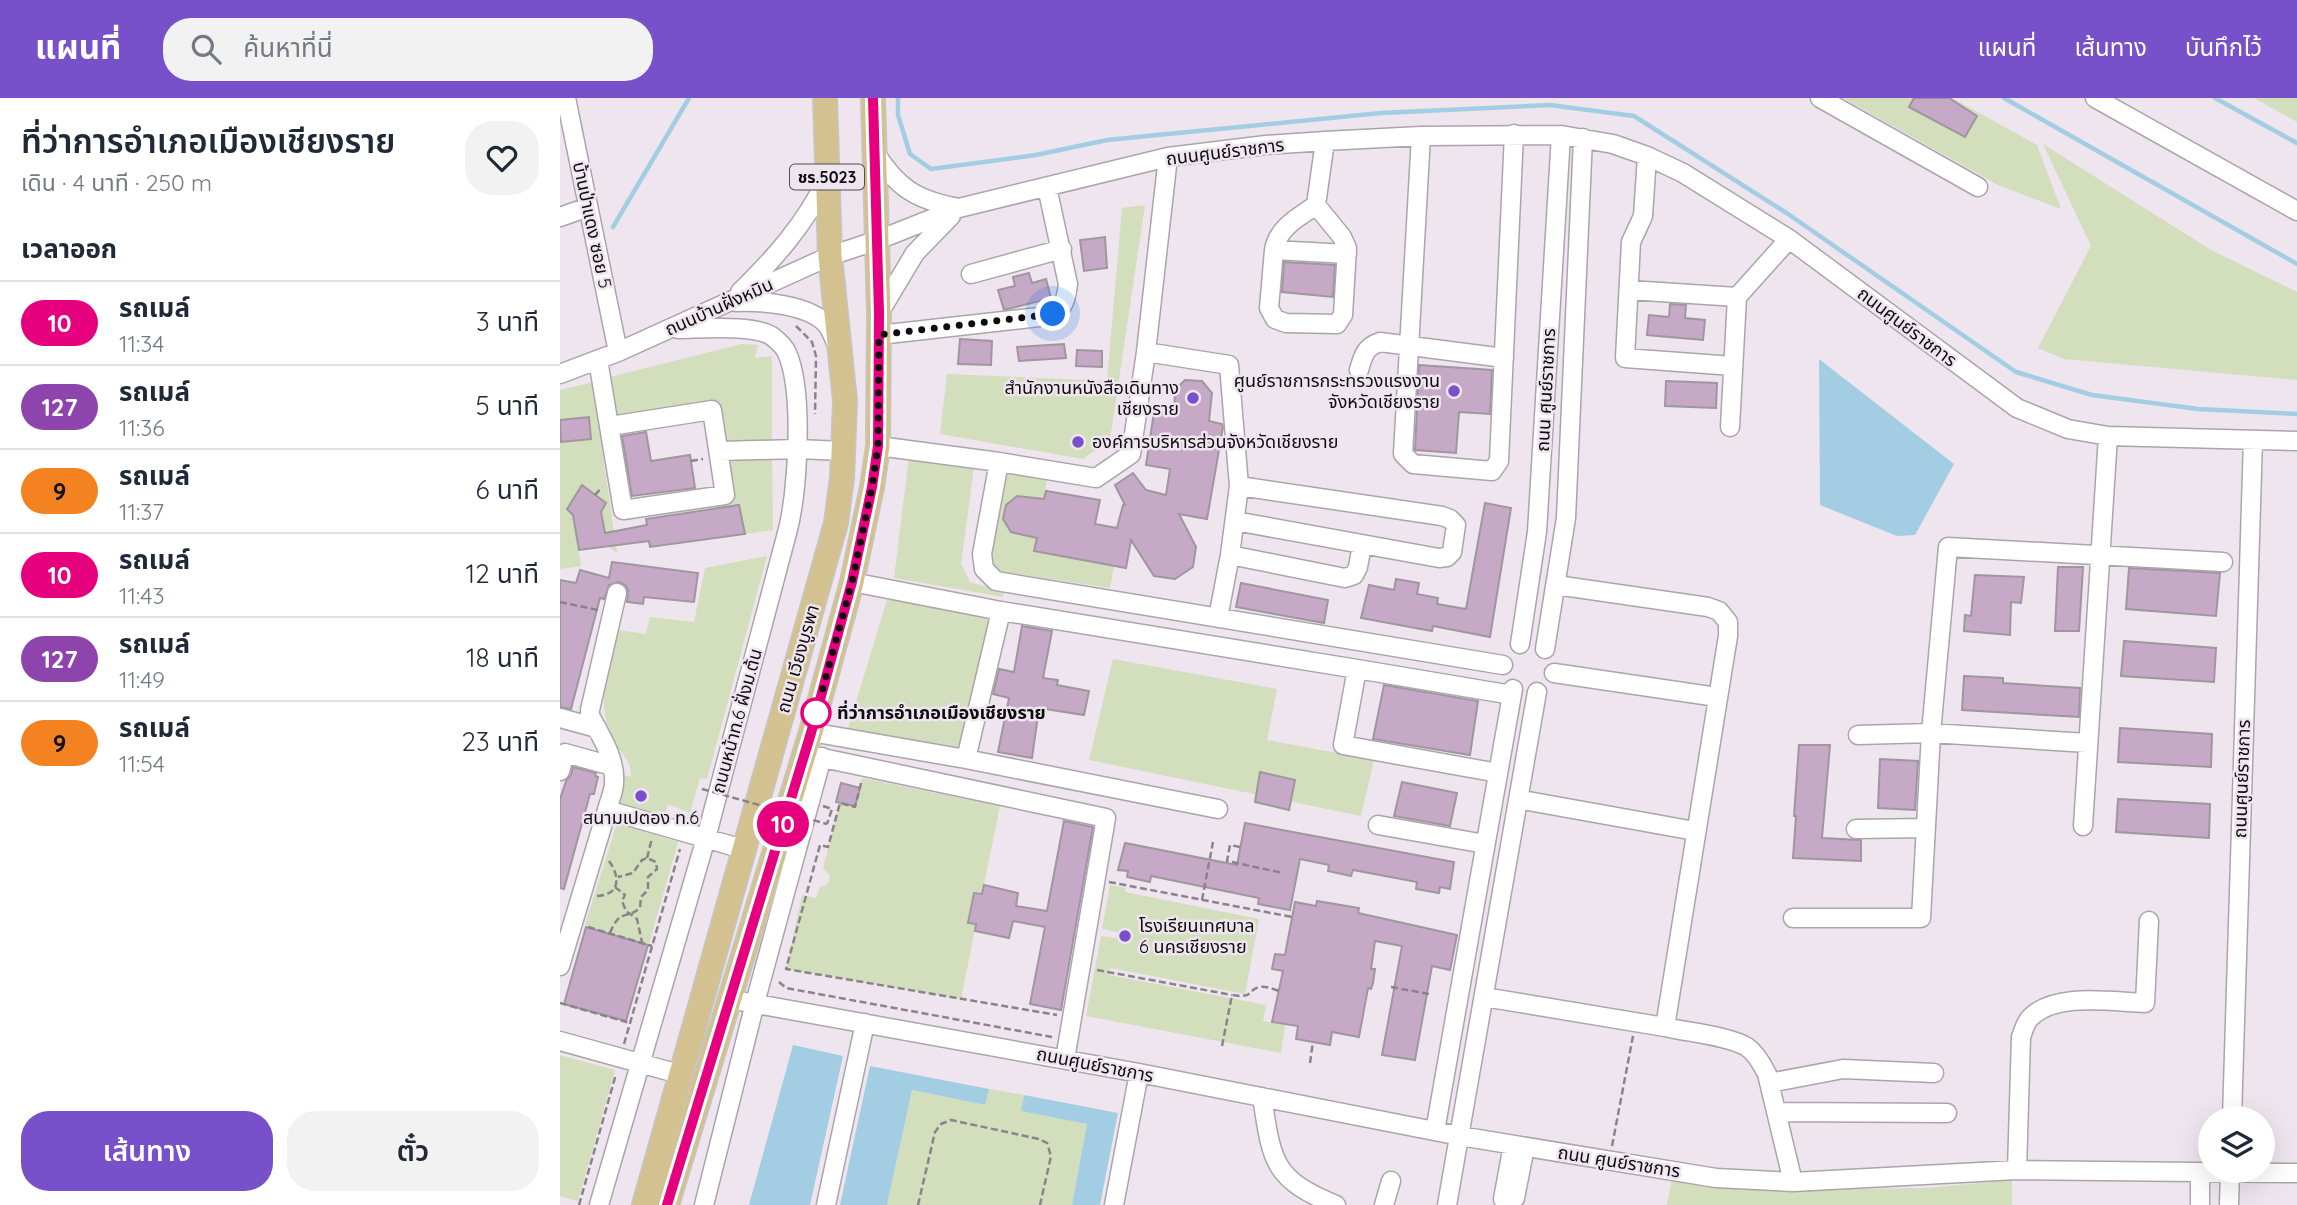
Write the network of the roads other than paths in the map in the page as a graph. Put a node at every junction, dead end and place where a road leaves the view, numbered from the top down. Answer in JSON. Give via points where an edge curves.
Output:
{"nodes":[{"id":1,"x":825,"y":98,"type":"edge"},
{"id":2,"x":873,"y":98,"type":"edge"},
{"id":3,"x":1820,"y":98,"type":"edge"},
{"id":4,"x":2095,"y":98,"type":"edge"},
{"id":5,"x":564,"y":100,"type":"edge"},
{"id":6,"x":1514,"y":134,"type":"junction"},
{"id":7,"x":1561,"y":135,"type":"junction"},
{"id":8,"x":1421,"y":136,"type":"junction"},
{"id":9,"x":1583,"y":138,"type":"junction"},
{"id":10,"x":1325,"y":141,"type":"junction"},
{"id":11,"x":874,"y":150,"type":"junction"},
{"id":12,"x":1647,"y":156,"type":"junction"},
{"id":13,"x":1168,"y":157,"type":"junction"},
{"id":14,"x":827,"y":178,"type":"junction"},
{"id":15,"x":1047,"y":187,"type":"junction"},
{"id":16,"x":1978,"y":187,"type":"dead end"},
{"id":17,"x":1316,"y":205,"type":"junction"},
{"id":18,"x":588,"y":207,"type":"junction"},
{"id":19,"x":959,"y":208,"type":"junction"},
{"id":20,"x":2297,"y":211,"type":"edge"},
{"id":21,"x":560,"y":217,"type":"edge"},
{"id":22,"x":1789,"y":239,"type":"junction"},
{"id":23,"x":878,"y":240,"type":"junction"},
{"id":24,"x":1062,"y":249,"type":"junction"},
{"id":25,"x":1274,"y":250,"type":"junction"},
{"id":26,"x":1348,"y":254,"type":"junction"},
{"id":27,"x":830,"y":256,"type":"junction"},
{"id":28,"x":971,"y":274,"type":"dead end"},
{"id":29,"x":1629,"y":290,"type":"junction"},
{"id":30,"x":1737,"y":297,"type":"junction"},
{"id":31,"x":730,"y":302,"type":"junction"},
{"id":32,"x":879,"y":324,"type":"junction"},
{"id":33,"x":669,"y":329,"type":"junction"},
{"id":34,"x":1409,"y":346,"type":"junction"},
{"id":35,"x":839,"y":348,"type":"junction"},
{"id":36,"x":618,"y":352,"type":"junction"},
{"id":37,"x":1146,"y":352,"type":"junction"},
{"id":38,"x":1504,"y":358,"type":"junction"},
{"id":39,"x":598,"y":360,"type":"junction"},
{"id":40,"x":1733,"y":366,"type":"junction"},
{"id":41,"x":1359,"y":370,"type":"dead end"},
{"id":42,"x":560,"y":374,"type":"edge"},
{"id":43,"x":610,"y":426,"type":"junction"},
{"id":44,"x":1730,"y":427,"type":"dead end"},
{"id":45,"x":2108,"y":436,"type":"junction"},
{"id":46,"x":2253,"y":440,"type":"junction"},
{"id":47,"x":2297,"y":441,"type":"edge"},
{"id":48,"x":878,"y":446,"type":"junction"},
{"id":49,"x":844,"y":448,"type":"junction"},
{"id":50,"x":797,"y":449,"type":"junction"},
{"id":51,"x":720,"y":451,"type":"junction"},
{"id":52,"x":999,"y":462,"type":"junction"},
{"id":53,"x":1239,"y":486,"type":"junction"},
{"id":54,"x":1235,"y":521,"type":"junction"},
{"id":55,"x":1362,"y":545,"type":"junction"},
{"id":56,"x":1230,"y":555,"type":"junction"},
{"id":57,"x":2101,"y":555,"type":"junction"},
{"id":58,"x":2223,"y":562,"type":"dead end"},
{"id":59,"x":852,"y":582,"type":"junction"},
{"id":60,"x":1556,"y":585,"type":"junction"},
{"id":61,"x":617,"y":593,"type":"dead end"},
{"id":62,"x":1002,"y":611,"type":"junction"},
{"id":63,"x":1218,"y":618,"type":"junction"},
{"id":64,"x":1520,"y":644,"type":"junction"},
{"id":65,"x":1545,"y":649,"type":"junction"},
{"id":66,"x":1503,"y":665,"type":"junction"},
{"id":67,"x":1357,"y":669,"type":"junction"},
{"id":68,"x":1554,"y":673,"type":"junction"},
{"id":69,"x":1512,"y":692,"type":"junction"},
{"id":70,"x":1538,"y":692,"type":"junction"},
{"id":71,"x":1717,"y":697,"type":"junction"},
{"id":72,"x":560,"y":718,"type":"edge"},
{"id":73,"x":597,"y":728,"type":"junction"},
{"id":74,"x":1931,"y":733,"type":"junction"},
{"id":75,"x":1858,"y":735,"type":"dead end"},
{"id":76,"x":2087,"y":743,"type":"junction"},
{"id":77,"x":812,"y":748,"type":"junction"},
{"id":78,"x":966,"y":759,"type":"junction"},
{"id":79,"x":612,"y":765,"type":"junction"},
{"id":80,"x":560,"y":771,"type":"edge"},
{"id":81,"x":1498,"y":773,"type":"junction"},
{"id":82,"x":1528,"y":801,"type":"dead end"},
{"id":83,"x":1218,"y":809,"type":"dead end"},
{"id":84,"x":607,"y":810,"type":"junction"},
{"id":85,"x":1378,"y":825,"type":"dead end"},
{"id":86,"x":2082,"y":826,"type":"dead end"},
{"id":87,"x":1926,"y":828,"type":"junction"},
{"id":88,"x":1856,"y":829,"type":"dead end"},
{"id":89,"x":1695,"y":831,"type":"junction"},
{"id":90,"x":706,"y":838,"type":"junction"},
{"id":91,"x":1485,"y":844,"type":"junction"},
{"id":92,"x":743,"y":849,"type":"junction"},
{"id":93,"x":1793,"y":918,"type":"dead end"},
{"id":94,"x":2149,"y":921,"type":"dead end"},
{"id":95,"x":560,"y":966,"type":"edge"},
{"id":96,"x":1484,"y":997,"type":"junction"},
{"id":97,"x":729,"y":999,"type":"junction"},
{"id":98,"x":755,"y":1003,"type":"junction"},
{"id":99,"x":865,"y":1023,"type":"junction"},
{"id":100,"x":1665,"y":1027,"type":"junction"},
{"id":101,"x":560,"y":1041,"type":"edge"},
{"id":102,"x":1065,"y":1059,"type":"junction"},
{"id":103,"x":639,"y":1063,"type":"junction"},
{"id":104,"x":1139,"y":1073,"type":"junction"},
{"id":105,"x":1934,"y":1073,"type":"dead end"},
{"id":106,"x":679,"y":1074,"type":"junction"},
{"id":107,"x":1769,"y":1083,"type":"junction"},
{"id":108,"x":1262,"y":1097,"type":"junction"},
{"id":109,"x":2232,"y":1106,"type":"edge"},
{"id":110,"x":1776,"y":1112,"type":"junction"},
{"id":111,"x":1947,"y":1113,"type":"dead end"},
{"id":112,"x":1435,"y":1131,"type":"junction"},
{"id":113,"x":1460,"y":1136,"type":"junction"},
{"id":114,"x":1519,"y":1146,"type":"junction"},
{"id":115,"x":667,"y":1167,"type":"junction"},
{"id":116,"x":2017,"y":1170,"type":"junction"},
{"id":117,"x":2198,"y":1172,"type":"edge"},
{"id":118,"x":2275,"y":1172,"type":"edge"},
{"id":119,"x":2297,"y":1172,"type":"edge"},
{"id":120,"x":1391,"y":1181,"type":"dead end"},
{"id":121,"x":1793,"y":1182,"type":"junction"},
{"id":122,"x":2200,"y":1183,"type":"edge"},
{"id":123,"x":2230,"y":1183,"type":"edge"},
{"id":124,"x":599,"y":1205,"type":"edge"},
{"id":125,"x":627,"y":1205,"type":"edge"},
{"id":126,"x":644,"y":1205,"type":"edge"},
{"id":127,"x":667,"y":1205,"type":"edge"},
{"id":128,"x":683,"y":1205,"type":"edge"},
{"id":129,"x":704,"y":1205,"type":"edge"},
{"id":130,"x":826,"y":1205,"type":"edge"},
{"id":131,"x":1114,"y":1205,"type":"edge"},
{"id":132,"x":1336,"y":1205,"type":"edge"},
{"id":133,"x":1384,"y":1205,"type":"edge"},
{"id":134,"x":1447,"y":1205,"type":"edge"},
{"id":135,"x":1506,"y":1205,"type":"edge"},
{"id":136,"x":1513,"y":1205,"type":"edge"},
{"id":137,"x":2200,"y":1205,"type":"edge"},
{"id":138,"x":2229,"y":1205,"type":"edge"}],
"edges":[{"from":1,"to":14,"type":"main road","name":"ถนน เวียงบูรพา","number":"ชร.5023"},
{"from":2,"to":11,"type":"main road","name":"ถนน เวียงบูรพา","number":"ชร.5023"},
{"from":3,"to":16,"type":"street"},
{"from":4,"to":20,"type":"street"},
{"from":5,"to":18,"type":"street","name":"บ้านป่าแดง ซอย 5"},
{"from":6,"to":7,"type":"street","name":"ถนนศูนย์ราชการ"},
{"from":6,"to":8,"type":"street","name":"ถนนศูนย์ราชการ"},
{"from":6,"to":38,"type":"street"},
{"from":7,"to":9,"type":"street","name":"ถนนศูนย์ราชการ"},
{"from":7,"to":64,"type":"street","name":"ถนน ศูนย์ราชการ","via":[[1538,532]]},
{"from":8,"to":10,"type":"street","name":"ถนนศูนย์ราชการ"},
{"from":8,"to":34,"type":"street"},
{"from":9,"to":12,"type":"street","name":"ถนนศูนย์ราชการ"},
{"from":9,"to":60,"type":"street","via":[[1566,518]]},
{"from":10,"to":13,"type":"street","name":"ถนนศูนย์ราชการ"},
{"from":10,"to":17,"type":"street"},
{"from":11,"to":19,"type":"street","via":[[890,176],[906,189]]},
{"from":11,"to":23,"type":"main road","name":"ถนน เวียงบูรพา","number":"ชร.5023"},
{"from":12,"to":22,"type":"street","name":"ถนนศูนย์ราชการ"},
{"from":12,"to":29,"type":"street","via":[[1643,216],[1631,242]]},
{"from":13,"to":15,"type":"street","name":"ถนนศูนย์ราชการ"},
{"from":13,"to":37,"type":"street"},
{"from":14,"to":27,"type":"main road","name":"ถนน เวียงบูรพา","number":"ชร.5023"},
{"from":14,"to":31,"type":"street","via":[[793,236]]},
{"from":15,"to":19,"type":"street","name":"ถนนศูนย์ราชการ"},
{"from":15,"to":24,"type":"street"},
{"from":17,"to":25,"type":"street","via":[[1280,233]]},
{"from":17,"to":26,"type":"street","via":[[1345,242]]},
{"from":18,"to":21,"type":"street"},
{"from":18,"to":36,"type":"street","name":"บ้านป่าแดง ซอย 5"},
{"from":19,"to":23,"type":"street","name":"ถนนศูนย์ราชการ"},
{"from":19,"to":32,"type":"street","via":[[915,253]]},
{"from":22,"to":30,"type":"street"},
{"from":22,"to":45,"type":"street","name":"ถนนศูนย์ราชการ","via":[[2017,408],[2068,429]]},
{"from":23,"to":27,"type":"street","name":"ถนนบ้านฝั่งหมิน"},
{"from":23,"to":32,"type":"main road","name":"ถนน เวียงบูรพา","number":"ชร.5023"},
{"from":24,"to":28,"type":"street"},
{"from":24,"to":32,"type":"street","via":[[1068,284],[1062,308],[1053,314]]},
{"from":25,"to":26,"type":"street"},
{"from":25,"to":26,"type":"street","via":[[1269,308],[1275,319],[1286,323],[1330,325],[1340,321]]},
{"from":27,"to":31,"type":"street","name":"ถนนบ้านฝั่งหมิน"},
{"from":27,"to":35,"type":"main road","name":"ถนน เวียงบูรพา","number":"ชร.5023"},
{"from":29,"to":30,"type":"street"},
{"from":29,"to":40,"type":"street","via":[[1625,358]]},
{"from":30,"to":40,"type":"street"},
{"from":31,"to":33,"type":"street","name":"ถนนบ้านฝั่งหมิน"},
{"from":31,"to":35,"type":"street","via":[[755,301],[811,314],[827,325]]},
{"from":32,"to":48,"type":"main road","name":"ถนน เวียงบูรพา","number":"ชร.5023"},
{"from":33,"to":36,"type":"street","name":"ถนนบ้านฝั่งหมิน"},
{"from":33,"to":50,"type":"street","name":"ถนนหน้าท.6 ฝั่งม.ต้น","via":[[747,329],[771,335],[787,352],[797,394]]},
{"from":34,"to":38,"type":"street"},
{"from":34,"to":38,"type":"street","via":[[1403,454],[1413,464],[1492,471],[1499,461]]},
{"from":34,"to":41,"type":"street","via":[[1373,344],[1363,355]]},
{"from":35,"to":49,"type":"main road","name":"ถนน เวียงบูรพา","number":"ชร.5023"},
{"from":36,"to":39,"type":"street","name":"ถนนบ้านฝั่งหมิน"},
{"from":37,"to":52,"type":"street","via":[[1131,454],[1096,478]]},
{"from":37,"to":53,"type":"street","via":[[1229,365]]},
{"from":39,"to":42,"type":"street","name":"ถนนบ้านฝั่งหมิน"},
{"from":39,"to":43,"type":"street"},
{"from":40,"to":44,"type":"street"},
{"from":43,"to":51,"type":"street","via":[[712,410]]},
{"from":43,"to":51,"type":"street","via":[[623,510],[725,495]]},
{"from":45,"to":46,"type":"street","name":"ถนนศูนย์ราชการ"},
{"from":45,"to":57,"type":"street"},
{"from":46,"to":47,"type":"street","name":"ถนนศูนย์ราชการ"},
{"from":46,"to":109,"type":"street","name":"ถนนศูนย์ราชการ"},
{"from":48,"to":49,"type":"main road","via":[[862,429],[850,434]]},
{"from":48,"to":52,"type":"street"},
{"from":48,"to":59,"type":"main road","name":"ถนน เวียงบูรพา","number":"ชร.5023"},
{"from":49,"to":50,"type":"street"},
{"from":49,"to":92,"type":"main road","name":"ถนน เวียงบูรพา","number":"ชร.5023","via":[[836,523]]},
{"from":50,"to":51,"type":"street"},
{"from":50,"to":90,"type":"street","name":"ถนนหน้าท.6 ฝั่งม.ต้น","via":[[790,521]]},
{"from":52,"to":63,"type":"street","via":[[982,554],[984,569],[996,581]]},
{"from":53,"to":54,"type":"street"},
{"from":53,"to":55,"type":"street","via":[[1442,516],[1455,525],[1452,552],[1447,557]]},
{"from":54,"to":55,"type":"street"},
{"from":54,"to":56,"type":"street"},
{"from":55,"to":56,"type":"street","via":[[1354,575],[1345,578]]},
{"from":56,"to":63,"type":"street"},
{"from":57,"to":58,"type":"street"},
{"from":57,"to":74,"type":"street","via":[[1948,547]]},
{"from":57,"to":76,"type":"street"},
{"from":59,"to":62,"type":"street"},
{"from":59,"to":77,"type":"main road","name":"ถนน เวียงบูรพา","number":"ชร.5023"},
{"from":60,"to":65,"type":"street"},
{"from":60,"to":71,"type":"street","via":[[1719,611],[1728,622],[1728,636]]},
{"from":61,"to":73,"type":"street","via":[[590,710]]},
{"from":62,"to":67,"type":"street"},
{"from":62,"to":78,"type":"street"},
{"from":63,"to":66,"type":"street"},
{"from":64,"to":65,"type":"street"},
{"from":64,"to":66,"type":"street","via":[[1509,652]]},
{"from":65,"to":68,"type":"street"},
{"from":66,"to":69,"type":"street"},
{"from":67,"to":69,"type":"street"},
{"from":67,"to":81,"type":"street","via":[[1343,745]]},
{"from":68,"to":70,"type":"street"},
{"from":68,"to":71,"type":"street"},
{"from":69,"to":70,"type":"street"},
{"from":69,"to":81,"type":"street"},
{"from":70,"to":96,"type":"street"},
{"from":71,"to":89,"type":"street"},
{"from":72,"to":73,"type":"street"},
{"from":73,"to":79,"type":"street"},
{"from":74,"to":75,"type":"street"},
{"from":74,"to":76,"type":"street"},
{"from":74,"to":87,"type":"street"},
{"from":76,"to":86,"type":"street"},
{"from":77,"to":78,"type":"street"},
{"from":77,"to":97,"type":"main road","name":"ถนน เวียงบูรพา","number":"ชร.5023"},
{"from":77,"to":98,"type":"street"},
{"from":77,"to":102,"type":"street","via":[[866,767],[1106,818]]},
{"from":78,"to":83,"type":"street"},
{"from":79,"to":80,"type":"street","via":[[565,753]]},
{"from":79,"to":84,"type":"street","via":[[614,785]]},
{"from":81,"to":91,"type":"street"},
{"from":82,"to":89,"type":"street"},
{"from":84,"to":90,"type":"street"},
{"from":84,"to":95,"type":"street"},
{"from":85,"to":91,"type":"street"},
{"from":87,"to":88,"type":"street"},
{"from":87,"to":93,"type":"street","via":[[1921,918]]},
{"from":89,"to":100,"type":"street"},
{"from":90,"to":92,"type":"street"},
{"from":90,"to":103,"type":"street","name":"ถนนหน้าท.6 ฝั่งม.ต้น"},
{"from":91,"to":112,"type":"street"},
{"from":92,"to":106,"type":"main road","name":"ถนน เวียงบูรพา","number":"ชร.5023"},
{"from":94,"to":116,"type":"street","via":[[2145,1003],[2066,1001],[2040,1010],[2025,1025]]},
{"from":96,"to":100,"type":"street"},
{"from":96,"to":113,"type":"street"},
{"from":97,"to":98,"type":"street","name":"ถนนศูนย์ราชการ"},
{"from":97,"to":115,"type":"main road","name":"ถนน เวียงบูรพา","number":"ชร.5023"},
{"from":98,"to":99,"type":"street","name":"ถนนศูนย์ราชการ"},
{"from":98,"to":129,"type":"street"},
{"from":99,"to":102,"type":"street","name":"ถนนศูนย์ราชการ"},
{"from":99,"to":130,"type":"street"},
{"from":100,"to":107,"type":"street","via":[[1748,1047]]},
{"from":101,"to":103,"type":"street"},
{"from":102,"to":104,"type":"street","name":"ถนนศูนย์ราชการ"},
{"from":103,"to":106,"type":"street"},
{"from":103,"to":124,"type":"street","name":"ถนนหน้าท.6 ฝั่งม.ต้น"},
{"from":104,"to":108,"type":"street","name":"ถนนศูนย์ราชการ"},
{"from":104,"to":131,"type":"street"},
{"from":105,"to":107,"type":"street","via":[[1843,1069]]},
{"from":106,"to":115,"type":"main road","name":"ถนน เวียงบูรพา","number":"ชร.5023"},
{"from":107,"to":110,"type":"street"},
{"from":108,"to":112,"type":"street","name":"ถนนศูนย์ราชการ"},
{"from":108,"to":132,"type":"street","via":[[1269,1146],[1282,1172],[1312,1195]]},
{"from":110,"to":111,"type":"street"},
{"from":110,"to":121,"type":"street"},
{"from":112,"to":113,"type":"street","name":"ถนนศูนย์ราชการ"},
{"from":113,"to":114,"type":"street","name":"ถนน ศูนย์ราชการ"},
{"from":113,"to":134,"type":"street"},
{"from":114,"to":121,"type":"street","name":"ถนน ศูนย์ราชการ","via":[[1716,1178]]},
{"from":114,"to":135,"type":"street","via":[[1503,1199]]},
{"from":114,"to":136,"type":"street"},
{"from":115,"to":125,"type":"main road","via":[[631,1194]]},
{"from":115,"to":126,"type":"main road","name":"ถนน เวียงบูรพา","number":"ชร.5023"},
{"from":115,"to":127,"type":"main road","name":"ถนน เวียงบูรพา","number":"ชร.5023"},
{"from":115,"to":128,"type":"main road"},
{"from":116,"to":117,"type":"street","name":"ถนน ศูนย์ราชการ"},
{"from":116,"to":121,"type":"street","name":"ถนน ศูนย์ราชการ"},
{"from":118,"to":119,"type":"street","name":"ถนน ศูนย์ราชการ"},
{"from":120,"to":133,"type":"street"},
{"from":122,"to":137,"type":"street"},
{"from":123,"to":138,"type":"street"}]}
